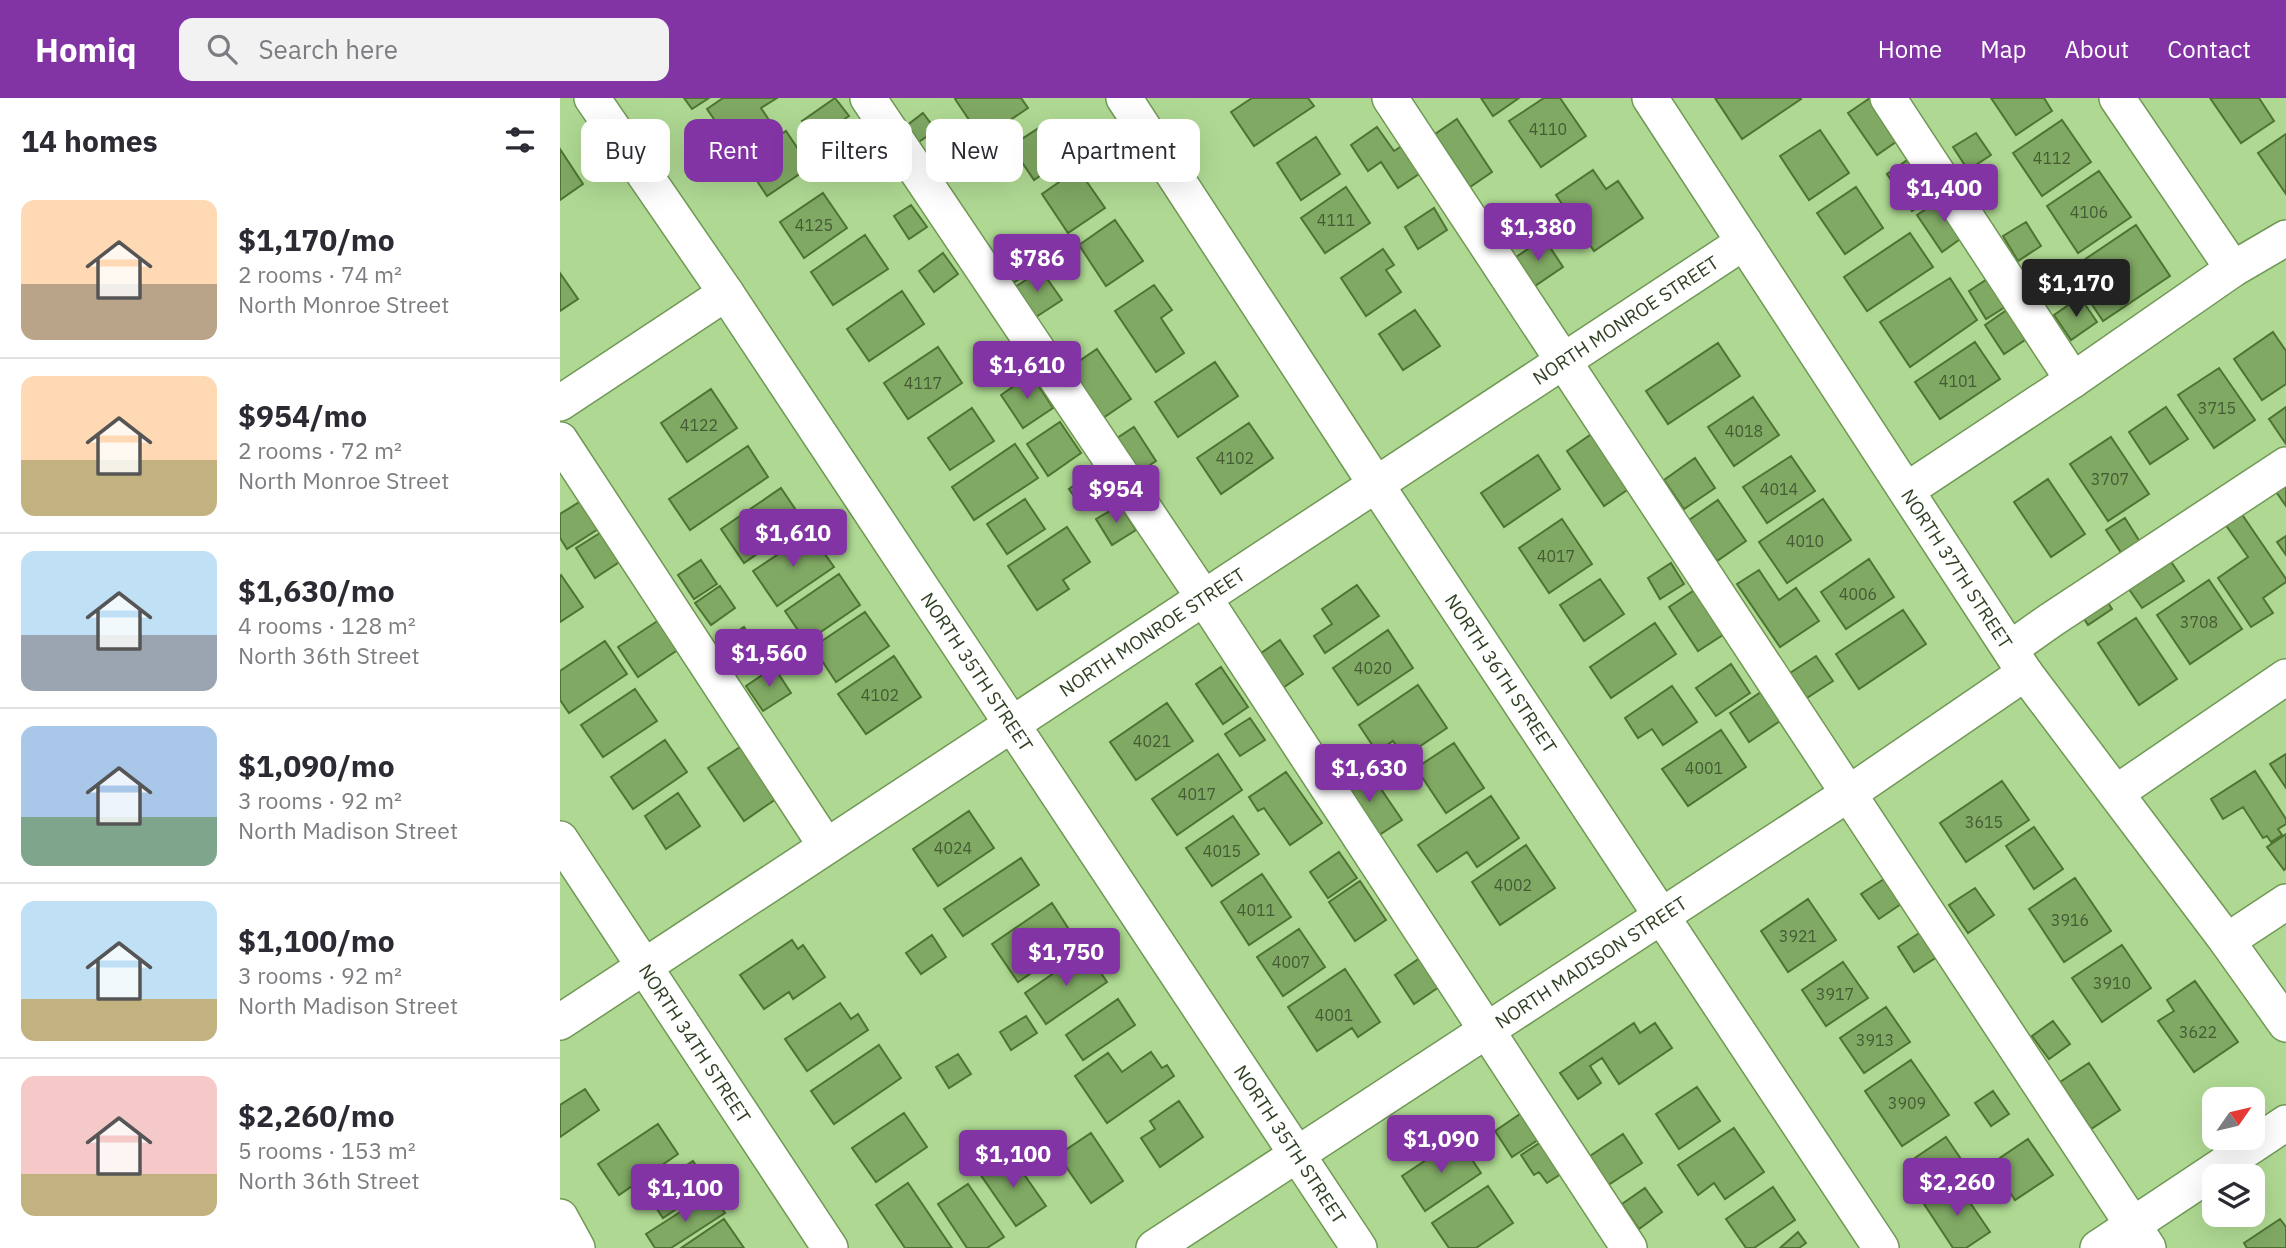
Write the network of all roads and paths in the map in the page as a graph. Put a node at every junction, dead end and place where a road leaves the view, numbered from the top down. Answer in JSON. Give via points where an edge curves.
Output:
{"nodes":[{"id":1,"x":592,"y":98,"type":"edge"},
{"id":2,"x":868,"y":98,"type":"edge"},
{"id":3,"x":1124,"y":98,"type":"edge"},
{"id":4,"x":1390,"y":98,"type":"edge"},
{"id":5,"x":1650,"y":98,"type":"edge"},
{"id":6,"x":1888,"y":98,"type":"edge"},
{"id":7,"x":2117,"y":98,"type":"edge"},
{"id":8,"x":2286,"y":238,"type":"edge"},
{"id":9,"x":1744,"y":243,"type":"junction"},
{"id":10,"x":2233,"y":269,"type":"junction"},
{"id":11,"x":726,"y":293,"type":"junction"},
{"id":12,"x":1564,"y":362,"type":"junction"},
{"id":13,"x":2073,"y":380,"type":"junction"},
{"id":14,"x":560,"y":403,"type":"edge"},
{"id":15,"x":560,"y":440,"type":"edge"},
{"id":16,"x":2286,"y":465,"type":"edge"},
{"id":17,"x":1377,"y":486,"type":"junction"},
{"id":18,"x":1908,"y":490,"type":"junction"},
{"id":19,"x":1204,"y":598,"type":"junction"},
{"id":20,"x":2018,"y":661,"type":"junction"},
{"id":21,"x":2286,"y":677,"type":"edge"},
{"id":22,"x":1011,"y":724,"type":"junction"},
{"id":23,"x":2116,"y":793,"type":"junction"},
{"id":24,"x":1848,"y":794,"type":"junction"},
{"id":25,"x":560,"y":839,"type":"edge"},
{"id":26,"x":826,"y":846,"type":"junction"},
{"id":27,"x":2286,"y":902,"type":"edge"},
{"id":28,"x":1661,"y":916,"type":"junction"},
{"id":29,"x":2227,"y":941,"type":"junction"},
{"id":30,"x":644,"y":967,"type":"junction"},
{"id":31,"x":560,"y":1022,"type":"edge"},
{"id":32,"x":2286,"y":1024,"type":"edge"},
{"id":33,"x":1487,"y":1030,"type":"junction"},
{"id":34,"x":2286,"y":1123,"type":"edge"},
{"id":35,"x":1297,"y":1153,"type":"junction"},
{"id":36,"x":560,"y":1217,"type":"edge"},
{"id":37,"x":2140,"y":1236,"type":"edge"},
{"id":38,"x":577,"y":1248,"type":"edge"},
{"id":39,"x":831,"y":1248,"type":"edge"},
{"id":40,"x":1154,"y":1248,"type":"edge"},
{"id":41,"x":1359,"y":1248,"type":"edge"},
{"id":42,"x":1629,"y":1248,"type":"edge"},
{"id":43,"x":1881,"y":1248,"type":"edge"},
{"id":44,"x":2098,"y":1248,"type":"edge"}],
"edges":[{"from":1,"to":11,"type":"street","name":"NORTH 35TH STREET"},
{"from":2,"to":19,"type":"street"},
{"from":3,"to":17,"type":"street","name":"NORTH 36TH STREET"},
{"from":4,"to":12,"type":"street"},
{"from":5,"to":9,"type":"street","name":"NORTH 37TH STREET"},
{"from":6,"to":13,"type":"street"},
{"from":7,"to":10,"type":"street"},
{"from":8,"to":10,"type":"street"},
{"from":9,"to":12,"type":"street","name":"NORTH MONROE STREET"},
{"from":9,"to":18,"type":"street","name":"NORTH 37TH STREET"},
{"from":10,"to":13,"type":"street"},
{"from":11,"to":14,"type":"street"},
{"from":11,"to":22,"type":"street","name":"NORTH 35TH STREET"},
{"from":12,"to":17,"type":"street","name":"NORTH MONROE STREET"},
{"from":12,"to":24,"type":"street"},
{"from":13,"to":18,"type":"street"},
{"from":15,"to":26,"type":"street"},
{"from":16,"to":20,"type":"street","name":"NORTH MADISON STREET","via":[[2051,620]]},
{"from":17,"to":19,"type":"street","name":"NORTH MONROE STREET"},
{"from":17,"to":28,"type":"street","name":"NORTH 36TH STREET"},
{"from":18,"to":20,"type":"street","name":"NORTH 37TH STREET"},
{"from":19,"to":22,"type":"street","name":"NORTH MONROE STREET"},
{"from":19,"to":33,"type":"street"},
{"from":20,"to":23,"type":"street","name":"NORTH 37TH STREET"},
{"from":20,"to":24,"type":"street","name":"NORTH MADISON STREET"},
{"from":21,"to":23,"type":"street"},
{"from":22,"to":26,"type":"street","name":"NORTH MONROE STREET"},
{"from":22,"to":35,"type":"street","name":"NORTH 35TH STREET"},
{"from":23,"to":29,"type":"street","name":"NORTH 37TH STREET"},
{"from":24,"to":28,"type":"street","name":"NORTH MADISON STREET"},
{"from":24,"to":37,"type":"street"},
{"from":25,"to":30,"type":"street","name":"NORTH 34TH STREET"},
{"from":26,"to":30,"type":"street","name":"NORTH MONROE STREET"},
{"from":27,"to":29,"type":"street"},
{"from":28,"to":33,"type":"street","name":"NORTH MADISON STREET"},
{"from":28,"to":43,"type":"street","name":"NORTH 36TH STREET"},
{"from":29,"to":32,"type":"street","name":"NORTH 37TH STREET"},
{"from":30,"to":31,"type":"street","name":"NORTH MONROE STREET"},
{"from":30,"to":39,"type":"street","name":"NORTH 34TH STREET"},
{"from":33,"to":35,"type":"street","name":"NORTH MADISON STREET"},
{"from":33,"to":42,"type":"street"},
{"from":34,"to":37,"type":"street"},
{"from":35,"to":40,"type":"street","name":"NORTH MADISON STREET"},
{"from":35,"to":41,"type":"street","name":"NORTH 35TH STREET"},
{"from":36,"to":38,"type":"street"},
{"from":37,"to":44,"type":"street"}]}
